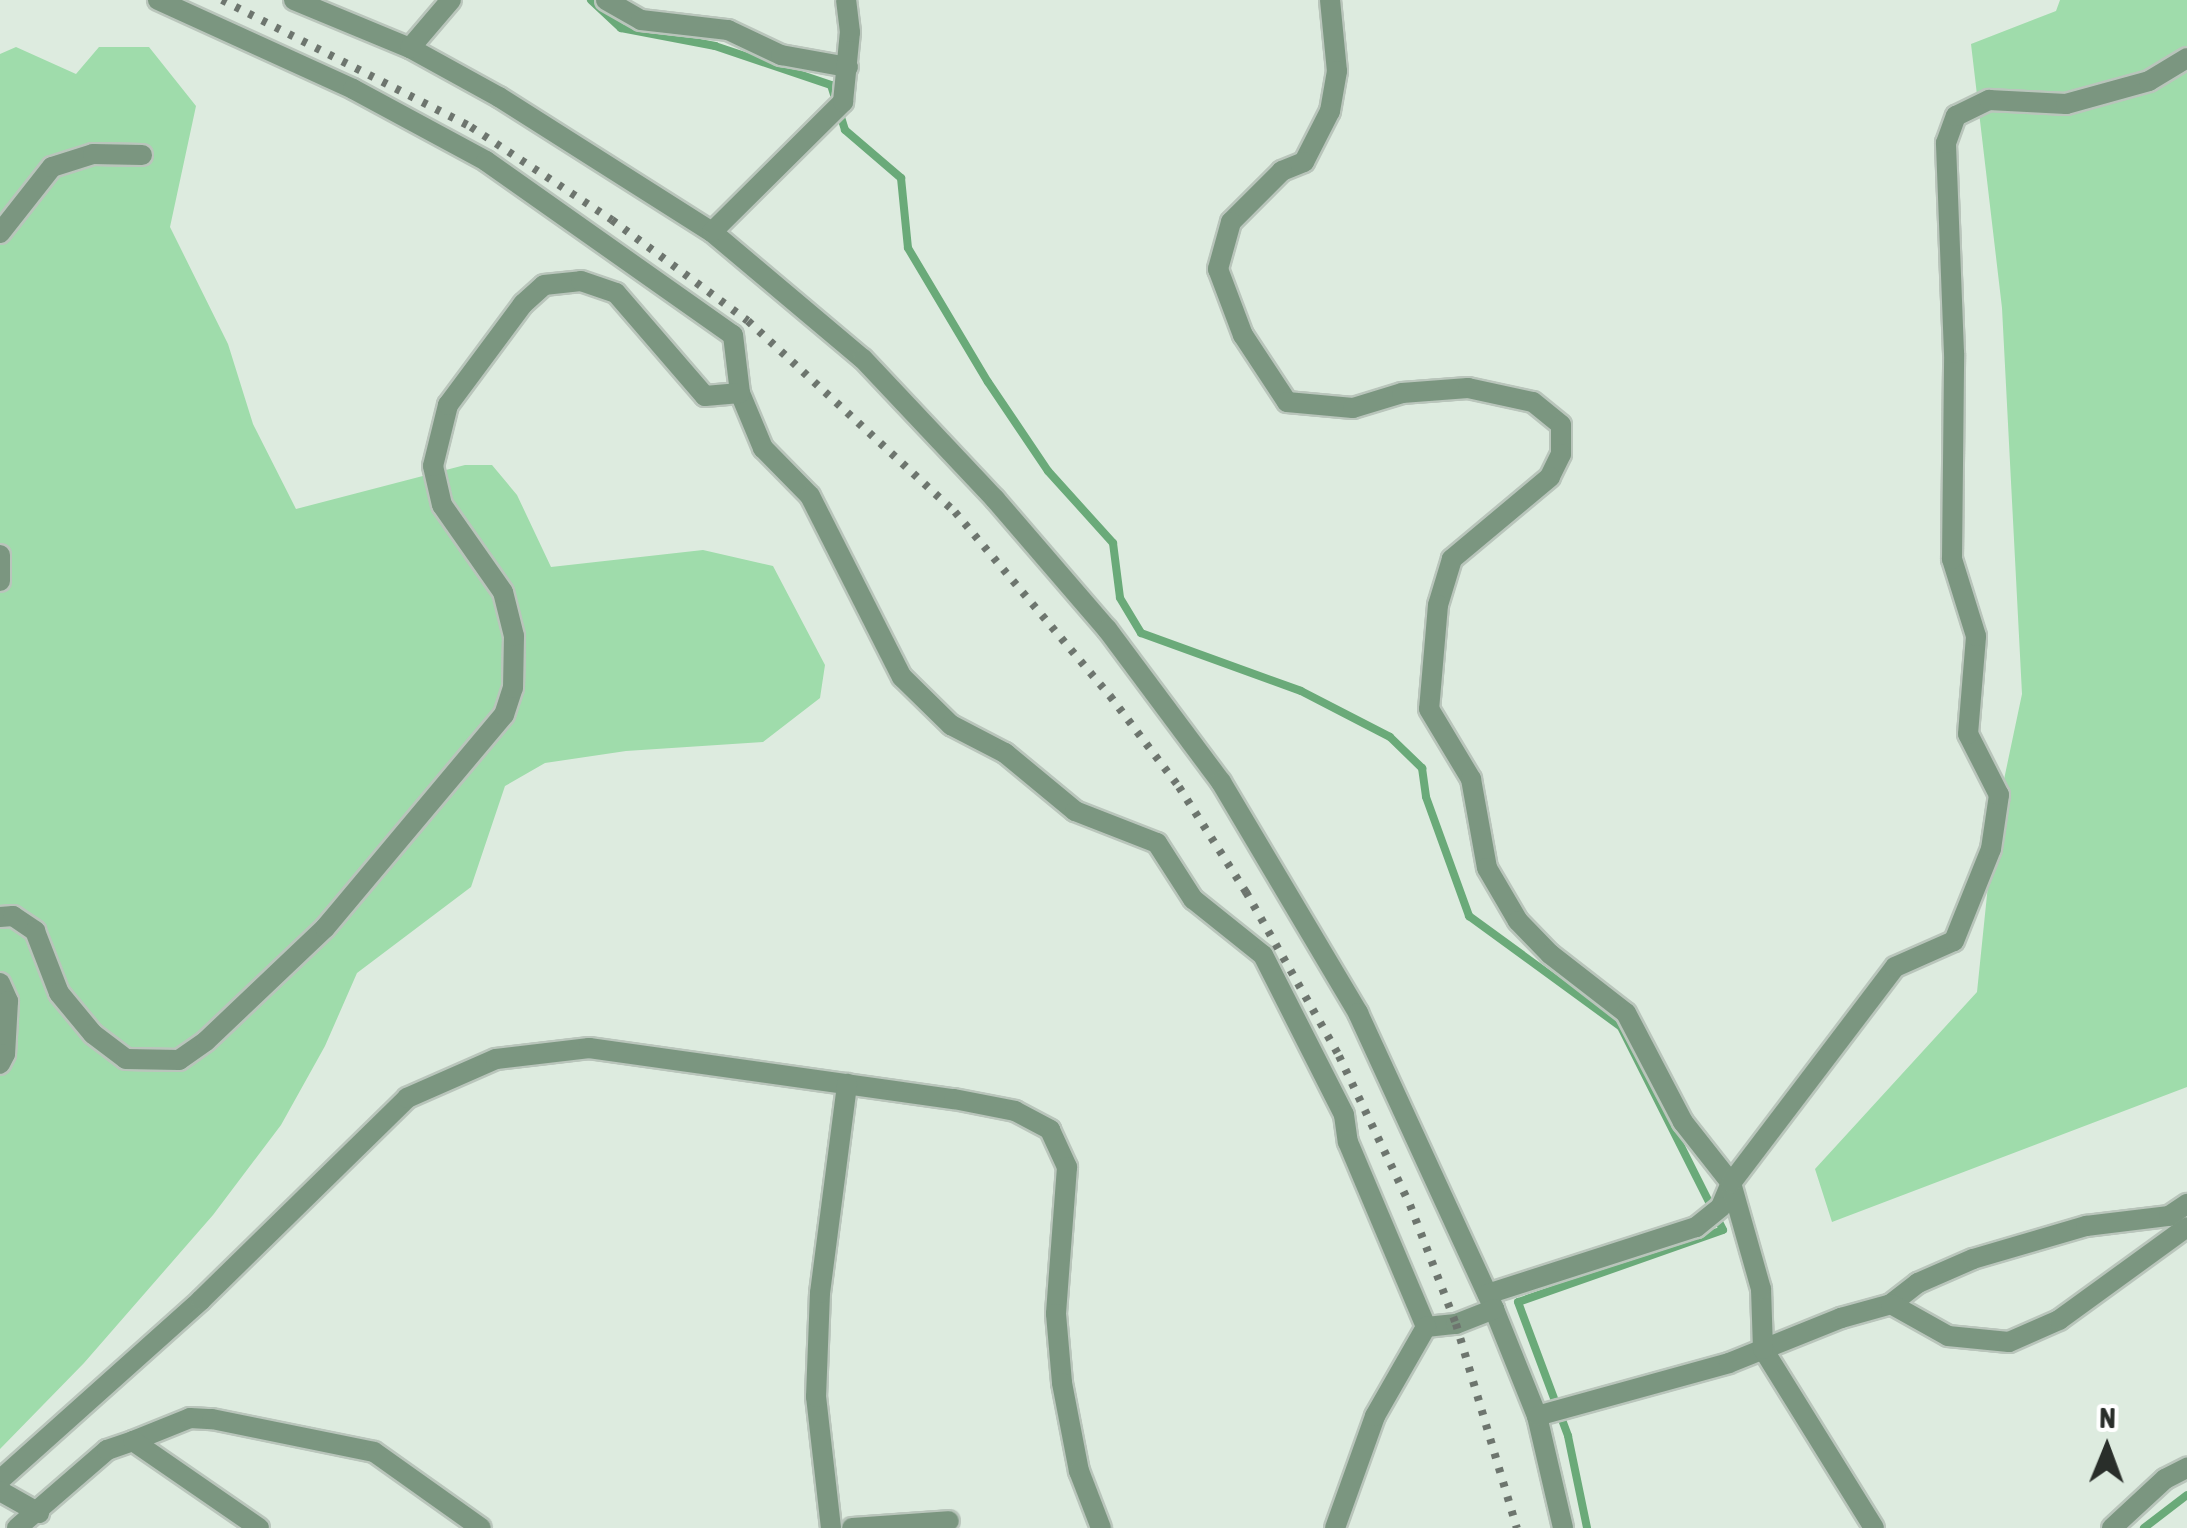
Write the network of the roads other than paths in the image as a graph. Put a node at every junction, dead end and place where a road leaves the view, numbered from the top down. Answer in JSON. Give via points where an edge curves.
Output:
{"nodes":[{"id":1,"x":158,"y":0,"type":"edge"},
{"id":2,"x":294,"y":0,"type":"edge"},
{"id":3,"x":451,"y":0,"type":"edge"},
{"id":4,"x":606,"y":0,"type":"edge"},
{"id":5,"x":846,"y":0,"type":"edge"},
{"id":6,"x":1330,"y":0,"type":"edge"},
{"id":7,"x":410,"y":48,"type":"junction"},
{"id":8,"x":2187,"y":58,"type":"edge"},
{"id":9,"x":848,"y":67,"type":"junction"},
{"id":10,"x":142,"y":155,"type":"dead end"},
{"id":11,"x":712,"y":232,"type":"junction"},
{"id":12,"x":0,"y":233,"type":"edge"},
{"id":13,"x":740,"y":393,"type":"junction"},
{"id":14,"x":0,"y":555,"type":"edge"},
{"id":15,"x":0,"y":581,"type":"edge"},
{"id":16,"x":0,"y":917,"type":"edge"},
{"id":17,"x":0,"y":982,"type":"edge"},
{"id":18,"x":0,"y":1064,"type":"edge"},
{"id":19,"x":847,"y":1084,"type":"junction"},
{"id":20,"x":1731,"y":1183,"type":"junction"},
{"id":21,"x":2187,"y":1204,"type":"edge"},
{"id":22,"x":2187,"y":1228,"type":"edge"},
{"id":23,"x":1490,"y":1302,"type":"junction"},
{"id":24,"x":1891,"y":1304,"type":"junction"},
{"id":25,"x":1426,"y":1327,"type":"junction"},
{"id":26,"x":1762,"y":1349,"type":"junction"},
{"id":27,"x":1537,"y":1416,"type":"junction"},
{"id":28,"x":133,"y":1441,"type":"junction"},
{"id":29,"x":2187,"y":1468,"type":"edge"},
{"id":30,"x":0,"y":1480,"type":"edge"},
{"id":31,"x":0,"y":1491,"type":"edge"},
{"id":32,"x":39,"y":1513,"type":"junction"},
{"id":33,"x":948,"y":1521,"type":"dead end"},
{"id":34,"x":17,"y":1528,"type":"edge"},
{"id":35,"x":259,"y":1528,"type":"edge"},
{"id":36,"x":482,"y":1528,"type":"edge"},
{"id":37,"x":831,"y":1528,"type":"edge"},
{"id":38,"x":852,"y":1528,"type":"edge"},
{"id":39,"x":1101,"y":1528,"type":"edge"},
{"id":40,"x":1335,"y":1528,"type":"edge"},
{"id":41,"x":1563,"y":1528,"type":"edge"},
{"id":42,"x":1874,"y":1528,"type":"edge"},
{"id":43,"x":2112,"y":1528,"type":"edge"}],
"edges":[{"from":1,"to":13,"type":"street","via":[[353,88],[548,202],[732,335]]},
{"from":2,"to":7,"type":"street"},
{"from":3,"to":7,"type":"street"},
{"from":4,"to":9,"type":"street","via":[[641,20],[728,30],[781,56]]},
{"from":5,"to":9,"type":"street"},
{"from":6,"to":20,"type":"street","via":[[1337,70],[1330,111],[1304,162],[1282,171],[1231,222],[1218,269],[1243,335],[1288,402],[1353,408],[1402,393],[1468,388],[1533,402],[1561,425],[1561,454],[1550,477],[1452,559],[1438,606],[1429,709],[1472,779],[1486,868],[1518,922],[1626,1013],[1683,1122]]},
{"from":7,"to":11,"type":"street","via":[[499,96]]},
{"from":8,"to":20,"type":"street","via":[[2149,81],[2066,104],[1989,100],[1956,116],[1946,143],[1952,559],[1976,636],[1968,734],[1999,795],[1991,848],[1954,941],[1896,967]]},
{"from":9,"to":11,"type":"street","via":[[843,102]]},
{"from":10,"to":12,"type":"street","via":[[94,154],[52,168]]},
{"from":11,"to":23,"type":"street","via":[[862,360],[995,498],[1107,629],[1221,782],[1358,1013]]},
{"from":13,"to":16,"type":"street","via":[[705,396],[616,293],[581,281],[544,285],[523,304],[448,405],[433,466],[442,505],[503,592],[514,636],[514,688],[504,715],[325,928],[206,1041],[179,1060],[126,1059],[93,1034],[59,994],[35,931],[12,916]]},
{"from":13,"to":25,"type":"street","via":[[763,448],[810,496],[902,677],[951,724],[1005,754],[1075,811],[1157,843],[1194,898],[1264,955],[1344,1116],[1348,1142]]},
{"from":14,"to":15,"type":"street"},
{"from":17,"to":18,"type":"street","via":[[8,1001]]},
{"from":19,"to":30,"type":"street","via":[[589,1048],[496,1059],[407,1098],[202,1300]]},
{"from":19,"to":37,"type":"street","via":[[820,1293],[816,1398]]},
{"from":19,"to":39,"type":"street","via":[[1015,1112],[1050,1130],[1067,1167],[1056,1314],[1062,1383],[1079,1471]]},
{"from":20,"to":23,"type":"street","via":[[1721,1207],[1696,1226]]},
{"from":20,"to":26,"type":"street","via":[[1761,1289]]},
{"from":21,"to":24,"type":"street","via":[[2169,1216],[2086,1226],[1973,1259],[1918,1283]]},
{"from":22,"to":24,"type":"street","via":[[2059,1320],[2009,1342],[1948,1336]]},
{"from":23,"to":25,"type":"street","via":[[1456,1324]]},
{"from":23,"to":27,"type":"street"},
{"from":24,"to":26,"type":"street"},
{"from":25,"to":40,"type":"street","via":[[1374,1416]]},
{"from":26,"to":27,"type":"street"},
{"from":26,"to":42,"type":"street"},
{"from":27,"to":41,"type":"street"},
{"from":28,"to":32,"type":"street","via":[[107,1450]]},
{"from":28,"to":35,"type":"street"},
{"from":28,"to":36,"type":"street","via":[[190,1418],[212,1419],[374,1452]]},
{"from":29,"to":43,"type":"street","via":[[2165,1479]]},
{"from":31,"to":32,"type":"street"},
{"from":32,"to":34,"type":"street"},
{"from":33,"to":38,"type":"street"}]}
